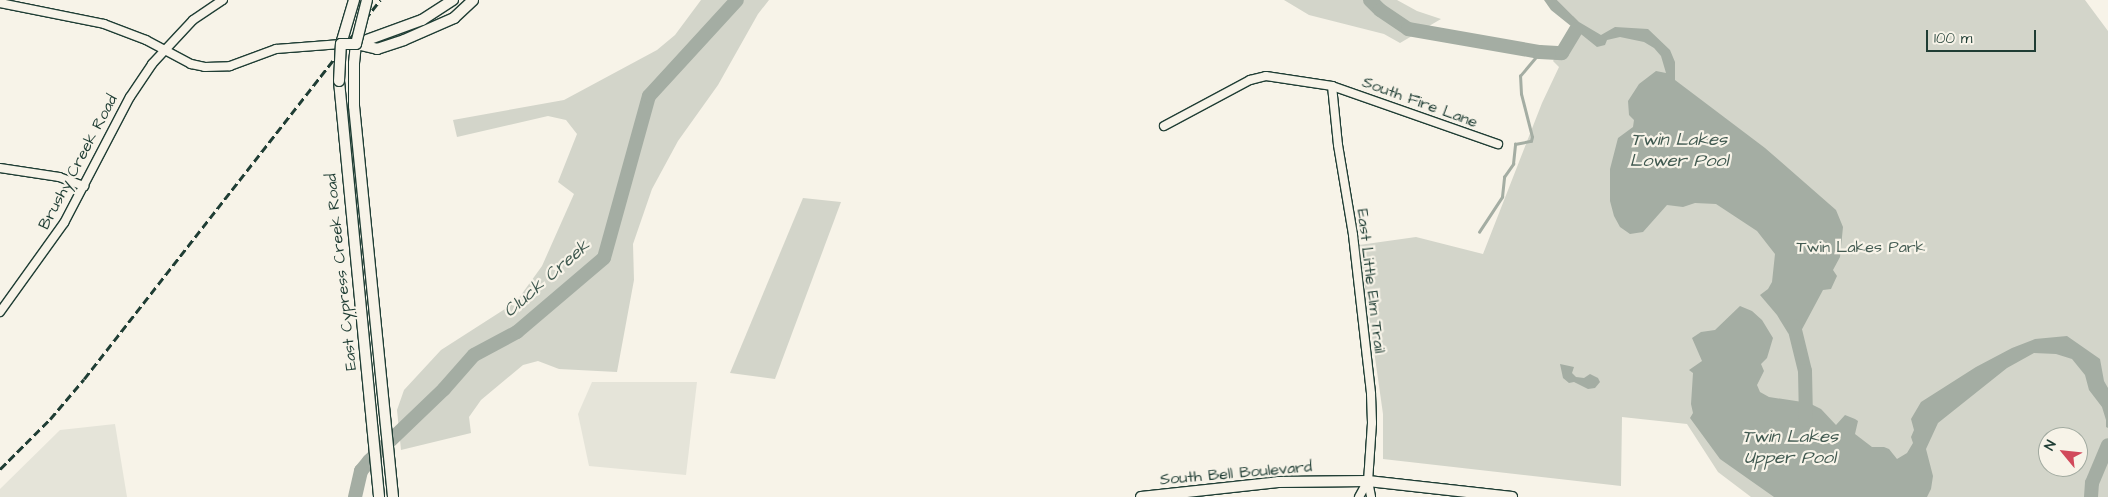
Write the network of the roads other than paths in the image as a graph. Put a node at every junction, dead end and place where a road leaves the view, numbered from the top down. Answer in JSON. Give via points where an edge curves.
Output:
{"nodes":[{"id":1,"x":223,"y":0,"type":"edge"},
{"id":2,"x":354,"y":0,"type":"edge"},
{"id":3,"x":367,"y":0,"type":"edge"},
{"id":4,"x":453,"y":0,"type":"edge"},
{"id":5,"x":473,"y":0,"type":"edge"},
{"id":6,"x":0,"y":4,"type":"edge"},
{"id":7,"x":336,"y":44,"type":"junction"},
{"id":8,"x":362,"y":45,"type":"junction"},
{"id":9,"x":165,"y":49,"type":"junction"},
{"id":10,"x":1332,"y":86,"type":"junction"},
{"id":11,"x":1164,"y":126,"type":"dead end"},
{"id":12,"x":1498,"y":144,"type":"dead end"},
{"id":13,"x":0,"y":168,"type":"edge"},
{"id":14,"x":84,"y":186,"type":"junction"},
{"id":15,"x":0,"y":312,"type":"edge"},
{"id":16,"x":362,"y":330,"type":"junction"},
{"id":17,"x":376,"y":331,"type":"junction"},
{"id":18,"x":1368,"y":481,"type":"junction"},
{"id":19,"x":379,"y":497,"type":"edge"},
{"id":20,"x":393,"y":497,"type":"edge"},
{"id":21,"x":1141,"y":497,"type":"edge"},
{"id":22,"x":1359,"y":497,"type":"edge"},
{"id":23,"x":1371,"y":497,"type":"edge"},
{"id":24,"x":1512,"y":497,"type":"edge"}],
"edges":[{"from":1,"to":9,"type":"street","name":"Brushy Creek Road","via":[[193,20]]},
{"from":2,"to":7,"type":"main road"},
{"from":3,"to":8,"type":"main road","bridge":true},
{"from":4,"to":8,"type":"main road","via":[[422,20],[374,37]]},
{"from":5,"to":8,"type":"main road","via":[[454,18],[426,32],[377,49]]},
{"from":6,"to":9,"type":"street","via":[[104,24]]},
{"from":7,"to":8,"type":"main road","bridge":true},
{"from":7,"to":9,"type":"street","via":[[276,49],[220,68],[191,64]]},
{"from":7,"to":16,"type":"main road","name":"East Cypress Creek Road","bridge":true},
{"from":8,"to":17,"type":"main road","name":"East Cypress Creek Road","via":[[354,63],[354,106]]},
{"from":9,"to":14,"type":"street","name":"Brushy Creek Road","via":[[130,97]]},
{"from":10,"to":11,"type":"street","name":"South Fire Lane","via":[[1266,76],[1250,80]]},
{"from":10,"to":12,"type":"street","name":"South Fire Lane"},
{"from":10,"to":18,"type":"street","name":"East Little Elm Trail","via":[[1371,394]]},
{"from":13,"to":14,"type":"street","via":[[58,177]]},
{"from":14,"to":15,"type":"street","name":"Brushy Creek Road","via":[[53,240]]},
{"from":16,"to":17,"type":"main road"},
{"from":16,"to":19,"type":"main road","name":"East Cypress Creek Road"},
{"from":17,"to":20,"type":"main road","name":"East Cypress Creek Road"},
{"from":18,"to":21,"type":"main road","name":"South Bell Boulevard","via":[[1278,482]]},
{"from":18,"to":22,"type":"street"},
{"from":18,"to":23,"type":"street"},
{"from":18,"to":24,"type":"main road","name":"South Bell Boulevard"}]}
